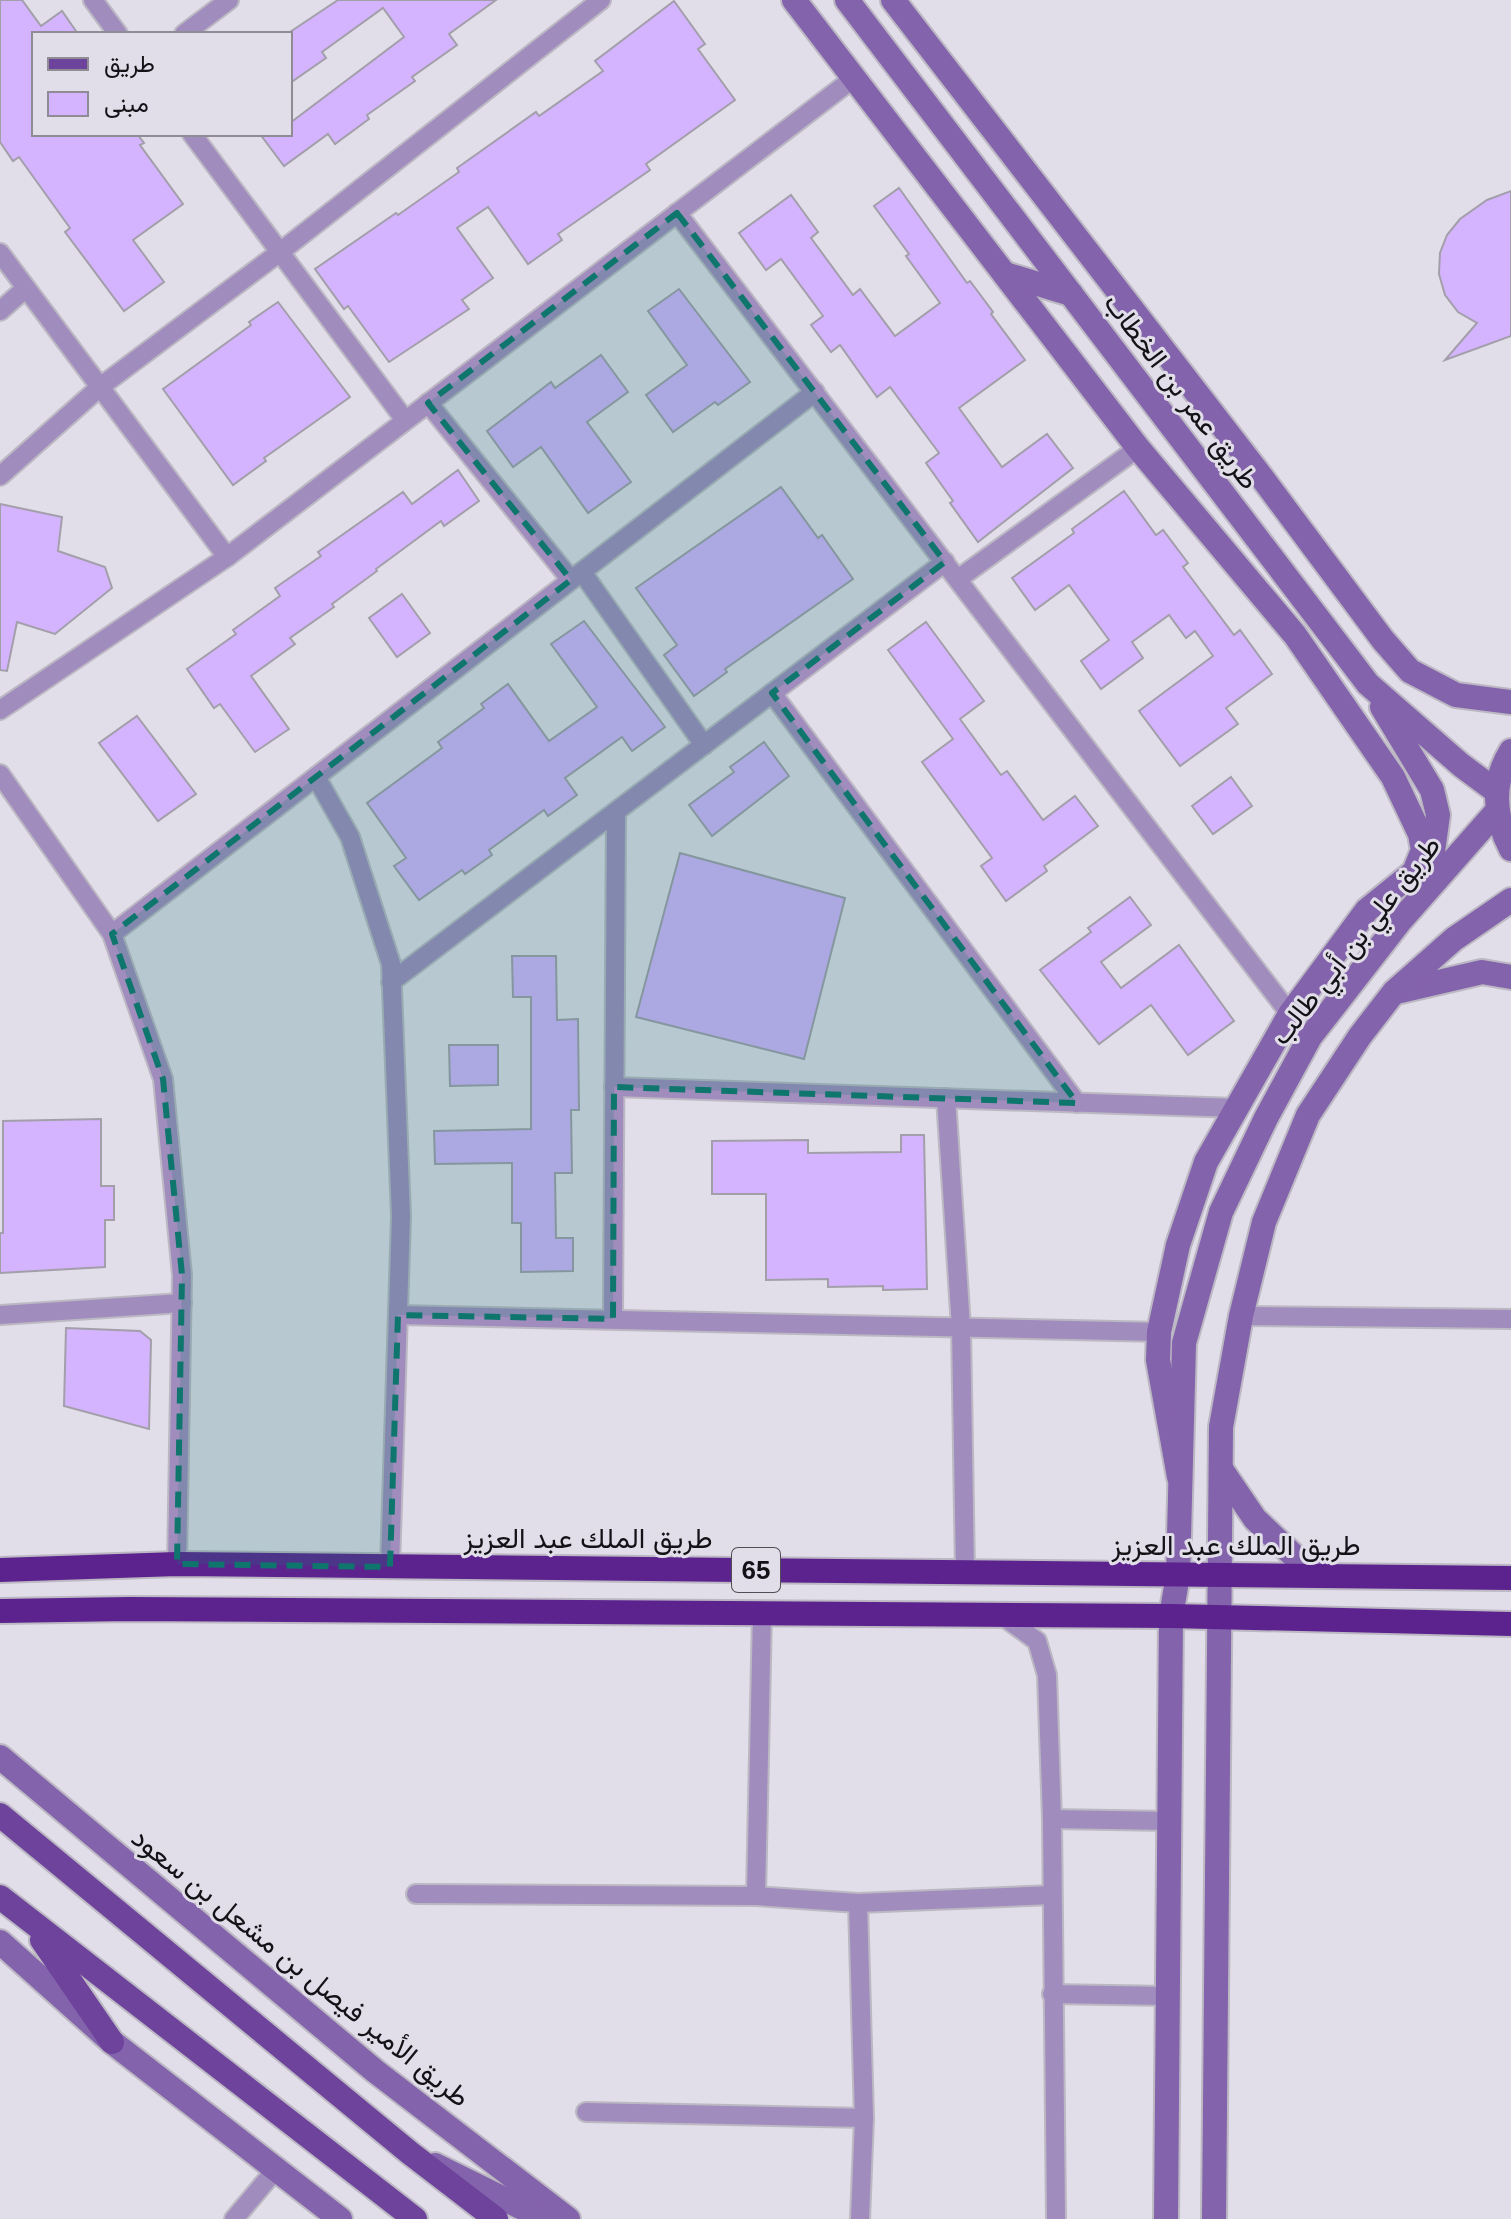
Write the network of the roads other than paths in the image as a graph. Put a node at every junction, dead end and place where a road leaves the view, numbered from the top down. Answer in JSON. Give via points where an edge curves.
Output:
{"nodes":[{"id":1,"x":93,"y":0,"type":"edge"},
{"id":2,"x":229,"y":0,"type":"edge"},
{"id":3,"x":601,"y":0,"type":"edge"},
{"id":4,"x":794,"y":0,"type":"edge"},
{"id":5,"x":847,"y":0,"type":"edge"},
{"id":6,"x":893,"y":0,"type":"edge"},
{"id":7,"x":117,"y":32,"type":"edge"},
{"id":8,"x":187,"y":32,"type":"edge"},
{"id":9,"x":854,"y":78,"type":"junction"},
{"id":10,"x":193,"y":136,"type":"edge"},
{"id":11,"x":677,"y":213,"type":"junction"},
{"id":12,"x":280,"y":252,"type":"junction"},
{"id":13,"x":0,"y":253,"type":"edge"},
{"id":14,"x":1005,"y":274,"type":"junction"},
{"id":15,"x":26,"y":288,"type":"junction"},
{"id":16,"x":1071,"y":294,"type":"junction"},
{"id":17,"x":0,"y":311,"type":"edge"},
{"id":18,"x":100,"y":387,"type":"junction"},
{"id":19,"x":815,"y":392,"type":"junction"},
{"id":20,"x":428,"y":403,"type":"junction"},
{"id":21,"x":405,"y":420,"type":"junction"},
{"id":22,"x":1138,"y":448,"type":"junction"},
{"id":23,"x":0,"y":476,"type":"edge"},
{"id":24,"x":227,"y":557,"type":"junction"},
{"id":25,"x":945,"y":562,"type":"junction"},
{"id":26,"x":577,"y":576,"type":"junction"},
{"id":27,"x":958,"y":579,"type":"junction"},
{"id":28,"x":1368,"y":684,"type":"junction"},
{"id":29,"x":772,"y":693,"type":"junction"},
{"id":30,"x":1511,"y":702,"type":"edge"},
{"id":31,"x":0,"y":710,"type":"edge"},
{"id":32,"x":704,"y":745,"type":"junction"},
{"id":33,"x":1511,"y":751,"type":"edge"},
{"id":34,"x":0,"y":774,"type":"edge"},
{"id":35,"x":316,"y":777,"type":"junction"},
{"id":36,"x":1497,"y":801,"type":"junction"},
{"id":37,"x":616,"y":812,"type":"junction"},
{"id":38,"x":1511,"y":849,"type":"edge"},
{"id":39,"x":1414,"y":872,"type":"junction"},
{"id":40,"x":1511,"y":900,"type":"edge"},
{"id":41,"x":1401,"y":920,"type":"junction"},
{"id":42,"x":112,"y":934,"type":"junction"},
{"id":43,"x":1511,"y":977,"type":"edge"},
{"id":44,"x":391,"y":982,"type":"junction"},
{"id":45,"x":1394,"y":992,"type":"junction"},
{"id":46,"x":1290,"y":1014,"type":"junction"},
{"id":47,"x":1310,"y":1037,"type":"junction"},
{"id":48,"x":614,"y":1087,"type":"junction"},
{"id":49,"x":946,"y":1098,"type":"junction"},
{"id":50,"x":1077,"y":1103,"type":"junction"},
{"id":51,"x":1236,"y":1108,"type":"junction"},
{"id":52,"x":1221,"y":1212,"type":"junction"},
{"id":53,"x":1174,"y":1262,"type":"junction"},
{"id":54,"x":182,"y":1303,"type":"junction"},
{"id":55,"x":0,"y":1315,"type":"edge"},
{"id":56,"x":398,"y":1315,"type":"junction"},
{"id":57,"x":1241,"y":1316,"type":"junction"},
{"id":58,"x":613,"y":1319,"type":"junction"},
{"id":59,"x":1511,"y":1319,"type":"edge"},
{"id":60,"x":961,"y":1327,"type":"junction"},
{"id":61,"x":1159,"y":1332,"type":"junction"},
{"id":62,"x":1221,"y":1469,"type":"junction"},
{"id":63,"x":1179,"y":1477,"type":"junction"},
{"id":64,"x":177,"y":1564,"type":"junction"},
{"id":65,"x":390,"y":1567,"type":"junction"},
{"id":66,"x":0,"y":1570,"type":"edge"},
{"id":67,"x":965,"y":1572,"type":"junction"},
{"id":68,"x":1221,"y":1573,"type":"junction"},
{"id":69,"x":1178,"y":1575,"type":"junction"},
{"id":70,"x":1324,"y":1575,"type":"junction"},
{"id":71,"x":1511,"y":1578,"type":"edge"},
{"id":72,"x":129,"y":1609,"type":"junction"},
{"id":73,"x":0,"y":1611,"type":"edge"},
{"id":74,"x":762,"y":1613,"type":"junction"},
{"id":75,"x":1000,"y":1614,"type":"junction"},
{"id":76,"x":1171,"y":1616,"type":"junction"},
{"id":77,"x":1221,"y":1618,"type":"junction"},
{"id":78,"x":0,"y":1621,"type":"edge"},
{"id":79,"x":1511,"y":1624,"type":"edge"},
{"id":80,"x":0,"y":1757,"type":"edge"},
{"id":81,"x":3,"y":1815,"type":"edge"},
{"id":82,"x":1052,"y":1819,"type":"junction"},
{"id":83,"x":1169,"y":1821,"type":"junction"},
{"id":84,"x":416,"y":1894,"type":"dead end"},
{"id":85,"x":1052,"y":1895,"type":"junction"},
{"id":86,"x":756,"y":1896,"type":"junction"},
{"id":87,"x":0,"y":1897,"type":"edge"},
{"id":88,"x":858,"y":1903,"type":"junction"},
{"id":89,"x":29,"y":1922,"type":"junction"},
{"id":90,"x":0,"y":1942,"type":"edge"},
{"id":91,"x":1052,"y":1994,"type":"junction"},
{"id":92,"x":1168,"y":1996,"type":"junction"},
{"id":93,"x":112,"y":2042,"type":"junction"},
{"id":94,"x":586,"y":2112,"type":"dead end"},
{"id":95,"x":864,"y":2118,"type":"junction"},
{"id":96,"x":410,"y":2153,"type":"junction"},
{"id":97,"x":277,"y":2168,"type":"junction"},
{"id":98,"x":234,"y":2219,"type":"edge"},
{"id":99,"x":340,"y":2219,"type":"edge"},
{"id":100,"x":415,"y":2219,"type":"edge"},
{"id":101,"x":496,"y":2219,"type":"edge"},
{"id":102,"x":545,"y":2219,"type":"edge"},
{"id":103,"x":568,"y":2219,"type":"edge"},
{"id":104,"x":860,"y":2219,"type":"edge"},
{"id":105,"x":1056,"y":2219,"type":"edge"},
{"id":106,"x":1166,"y":2219,"type":"edge"},
{"id":107,"x":1214,"y":2219,"type":"edge"}],
"edges":[{"from":1,"to":7,"type":"street"},
{"from":2,"to":8,"type":"street"},
{"from":3,"to":12,"type":"street"},
{"from":4,"to":9,"type":"main road"},
{"from":5,"to":16,"type":"main road","name":"طريق عمر بن الخطاب"},
{"from":6,"to":30,"type":"main road","name":"طريق عمر بن الخطاب","via":[[1410,671],[1456,695]]},
{"from":9,"to":11,"type":"street"},
{"from":9,"to":14,"type":"main road"},
{"from":10,"to":12,"type":"street"},
{"from":11,"to":19,"type":"street"},
{"from":11,"to":20,"type":"street"},
{"from":12,"to":18,"type":"street"},
{"from":12,"to":21,"type":"street"},
{"from":13,"to":15,"type":"street"},
{"from":14,"to":16,"type":"main road"},
{"from":14,"to":22,"type":"main road"},
{"from":15,"to":17,"type":"street"},
{"from":15,"to":18,"type":"street"},
{"from":16,"to":28,"type":"main road","name":"طريق عمر بن الخطاب"},
{"from":18,"to":23,"type":"street"},
{"from":18,"to":24,"type":"street"},
{"from":19,"to":25,"type":"street"},
{"from":19,"to":26,"type":"street"},
{"from":20,"to":21,"type":"street"},
{"from":20,"to":26,"type":"street"},
{"from":21,"to":24,"type":"street"},
{"from":22,"to":27,"type":"street"},
{"from":22,"to":39,"type":"main road","via":[[1295,635],[1393,777],[1420,834],[1423,850]]},
{"from":24,"to":31,"type":"street"},
{"from":25,"to":27,"type":"street"},
{"from":25,"to":29,"type":"street"},
{"from":26,"to":32,"type":"street"},
{"from":26,"to":35,"type":"street"},
{"from":27,"to":46,"type":"street"},
{"from":28,"to":36,"type":"main road","name":"طريق عمر بن الخطاب"},
{"from":28,"to":41,"type":"main road","via":[[1432,790],[1438,815],[1430,868]]},
{"from":29,"to":32,"type":"street"},
{"from":29,"to":50,"type":"street"},
{"from":32,"to":37,"type":"street"},
{"from":33,"to":36,"type":"main road","via":[[1503,763]]},
{"from":34,"to":42,"type":"street"},
{"from":35,"to":42,"type":"street"},
{"from":35,"to":44,"type":"street","via":[[350,837],[391,964]]},
{"from":36,"to":38,"type":"main road"},
{"from":36,"to":41,"type":"main road","name":"طريق علي بن أبي طالب"},
{"from":37,"to":44,"type":"street"},
{"from":37,"to":48,"type":"street"},
{"from":39,"to":46,"type":"main road","via":[[1367,910]]},
{"from":39,"to":47,"type":"main road","via":[[1349,958]]},
{"from":40,"to":45,"type":"main road","via":[[1454,939]]},
{"from":41,"to":47,"type":"main road","name":"طريق علي بن أبي طالب"},
{"from":42,"to":54,"type":"street","via":[[163,1079]]},
{"from":43,"to":45,"type":"main road","via":[[1482,972]]},
{"from":44,"to":56,"type":"street","via":[[401,1216]]},
{"from":45,"to":57,"type":"main road","via":[[1308,1115],[1264,1222]]},
{"from":46,"to":51,"type":"main road"},
{"from":47,"to":52,"type":"main road","name":"طريق علي بن أبي طالب"},
{"from":48,"to":49,"type":"street"},
{"from":48,"to":58,"type":"street"},
{"from":49,"to":50,"type":"street"},
{"from":49,"to":60,"type":"street"},
{"from":50,"to":51,"type":"street"},
{"from":51,"to":53,"type":"main road","via":[[1206,1162]]},
{"from":52,"to":53,"type":"main road"},
{"from":52,"to":63,"type":"main road","name":"طريق علي بن أبي طالب","via":[[1184,1343]]},
{"from":53,"to":61,"type":"main road"},
{"from":54,"to":55,"type":"street"},
{"from":54,"to":64,"type":"street"},
{"from":56,"to":58,"type":"street"},
{"from":56,"to":65,"type":"street"},
{"from":57,"to":59,"type":"street"},
{"from":57,"to":62,"type":"main road","via":[[1221,1427]]},
{"from":58,"to":60,"type":"street"},
{"from":60,"to":61,"type":"street"},
{"from":60,"to":67,"type":"street"},
{"from":61,"to":63,"type":"main road","via":[[1158,1360]]},
{"from":62,"to":68,"type":"main road"},
{"from":62,"to":70,"type":"main road","via":[[1255,1519],[1293,1555]]},
{"from":63,"to":69,"type":"main road","name":"طريق علي بن أبي طالب"},
{"from":64,"to":65,"type":"highway","name":"طريق الملك عبد العزيز","number":"65"},
{"from":64,"to":66,"type":"highway","name":"طريق الملك عبد العزيز","number":"65"},
{"from":65,"to":67,"type":"highway","name":"طريق الملك عبد العزيز","number":"65"},
{"from":67,"to":69,"type":"highway","name":"طريق الملك عبد العزيز","number":"65"},
{"from":68,"to":69,"type":"highway","name":"طريق الملك عبد العزيز","number":"65"},
{"from":68,"to":70,"type":"highway","name":"طريق الملك عبد العزيز","number":"65"},
{"from":68,"to":77,"type":"main road"},
{"from":69,"to":76,"type":"main road","name":"طريق علي بن أبي طالب"},
{"from":70,"to":71,"type":"highway","name":"طريق الملك عبد العزيز","number":"65"},
{"from":72,"to":73,"type":"highway","number":"65"},
{"from":72,"to":74,"type":"highway","number":"65"},
{"from":72,"to":78,"type":"main road"},
{"from":74,"to":75,"type":"highway","number":"65"},
{"from":74,"to":86,"type":"street"},
{"from":75,"to":76,"type":"highway","number":"65"},
{"from":75,"to":82,"type":"street","via":[[1037,1641],[1047,1675]]},
{"from":76,"to":77,"type":"highway","number":"65"},
{"from":76,"to":83,"type":"main road","name":"طريق علي بن أبي طالب"},
{"from":77,"to":79,"type":"highway","number":"65"},
{"from":77,"to":107,"type":"main road"},
{"from":80,"to":103,"type":"main road","name":"طريق الأمير فيصل بن مشعل بن سعود","via":[[375,2071]]},
{"from":81,"to":96,"type":"main road"},
{"from":82,"to":83,"type":"street"},
{"from":82,"to":85,"type":"street"},
{"from":83,"to":92,"type":"main road","name":"طريق علي بن أبي طالب"},
{"from":84,"to":86,"type":"street"},
{"from":85,"to":88,"type":"street"},
{"from":85,"to":91,"type":"street"},
{"from":86,"to":88,"type":"street"},
{"from":87,"to":89,"type":"main road"},
{"from":88,"to":95,"type":"street"},
{"from":89,"to":93,"type":"main road"},
{"from":89,"to":100,"type":"main road"},
{"from":90,"to":93,"type":"main road"},
{"from":91,"to":92,"type":"street"},
{"from":91,"to":105,"type":"street"},
{"from":92,"to":106,"type":"main road","name":"طريق علي بن أبي طالب"},
{"from":93,"to":97,"type":"main road"},
{"from":94,"to":95,"type":"street"},
{"from":95,"to":104,"type":"street"},
{"from":96,"to":101,"type":"main road"},
{"from":96,"to":102,"type":"main road"},
{"from":97,"to":98,"type":"street"},
{"from":97,"to":99,"type":"main road"}]}
